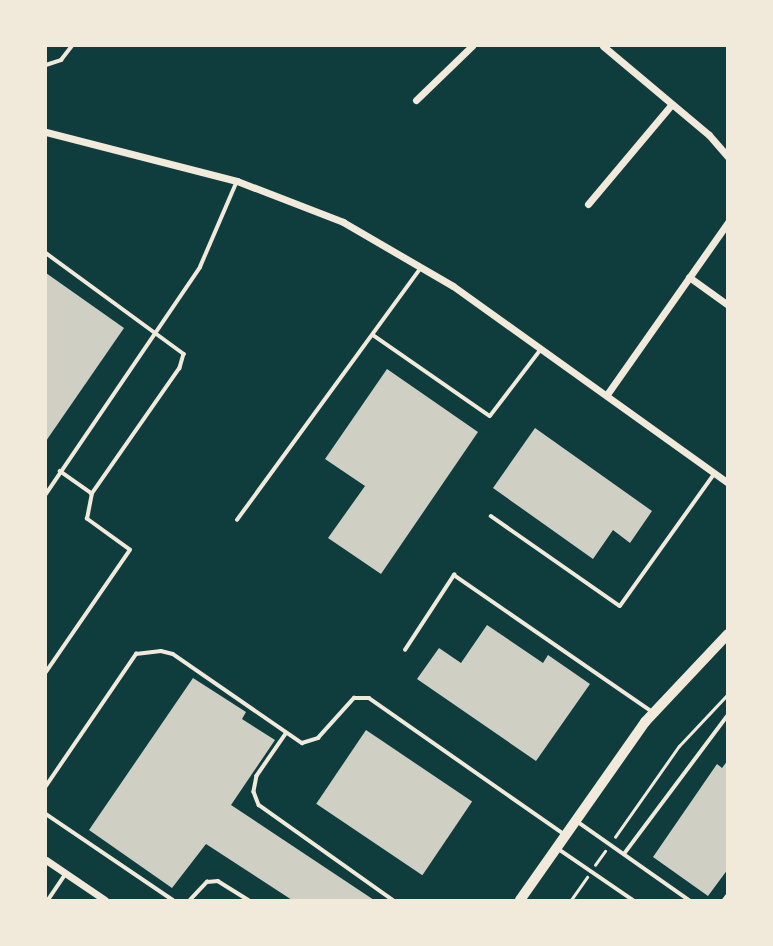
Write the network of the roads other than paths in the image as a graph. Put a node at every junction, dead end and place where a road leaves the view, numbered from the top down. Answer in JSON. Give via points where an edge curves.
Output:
{"nodes":[{"id":1,"x":72,"y":46,"type":"edge"},
{"id":2,"x":472,"y":46,"type":"edge"},
{"id":3,"x":603,"y":46,"type":"edge"},
{"id":4,"x":46,"y":65,"type":"edge"},
{"id":5,"x":416,"y":100,"type":"dead end"},
{"id":6,"x":671,"y":105,"type":"junction"},
{"id":7,"x":46,"y":135,"type":"edge"},
{"id":8,"x":727,"y":157,"type":"edge"},
{"id":9,"x":237,"y":181,"type":"junction"},
{"id":10,"x":588,"y":204,"type":"dead end"},
{"id":11,"x":727,"y":222,"type":"edge"},
{"id":12,"x":46,"y":253,"type":"edge"},
{"id":13,"x":422,"y":266,"type":"junction"},
{"id":14,"x":689,"y":277,"type":"junction"},
{"id":15,"x":727,"y":304,"type":"edge"},
{"id":16,"x":157,"y":331,"type":"junction"},
{"id":17,"x":373,"y":335,"type":"junction"},
{"id":18,"x":542,"y":348,"type":"junction"},
{"id":19,"x":608,"y":393,"type":"junction"},
{"id":20,"x":60,"y":472,"type":"junction"},
{"id":21,"x":715,"y":472,"type":"junction"},
{"id":22,"x":727,"y":483,"type":"edge"},
{"id":23,"x":46,"y":494,"type":"edge"},
{"id":24,"x":92,"y":495,"type":"junction"},
{"id":25,"x":491,"y":516,"type":"dead end"},
{"id":26,"x":237,"y":520,"type":"dead end"},
{"id":27,"x":727,"y":635,"type":"edge"},
{"id":28,"x":405,"y":650,"type":"dead end"},
{"id":29,"x":46,"y":672,"type":"edge"},
{"id":30,"x":653,"y":712,"type":"junction"},
{"id":31,"x":727,"y":715,"type":"edge"},
{"id":32,"x":286,"y":734,"type":"junction"},
{"id":33,"x":46,"y":786,"type":"edge"},
{"id":34,"x":46,"y":814,"type":"edge"},
{"id":35,"x":576,"y":820,"type":"junction"},
{"id":36,"x":566,"y":835,"type":"junction"},
{"id":37,"x":557,"y":848,"type":"junction"},
{"id":38,"x":624,"y":854,"type":"junction"},
{"id":39,"x":46,"y":860,"type":"edge"},
{"id":40,"x":66,"y":873,"type":"junction"},
{"id":41,"x":727,"y":895,"type":"edge"},
{"id":42,"x":48,"y":901,"type":"edge"},
{"id":43,"x":105,"y":901,"type":"edge"},
{"id":44,"x":173,"y":901,"type":"edge"},
{"id":45,"x":190,"y":901,"type":"edge"},
{"id":46,"x":249,"y":901,"type":"edge"},
{"id":47,"x":393,"y":901,"type":"edge"},
{"id":48,"x":520,"y":901,"type":"edge"},
{"id":49,"x":633,"y":901,"type":"edge"},
{"id":50,"x":689,"y":901,"type":"edge"},
{"id":51,"x":724,"y":901,"type":"edge"}],
"edges":[{"from":1,"to":4,"type":"lane","via":[[61,60]]},
{"from":2,"to":5,"type":"street"},
{"from":3,"to":6,"type":"street"},
{"from":6,"to":8,"type":"street","via":[[709,135]]},
{"from":6,"to":10,"type":"street"},
{"from":7,"to":9,"type":"street"},
{"from":9,"to":13,"type":"street","via":[[343,222]]},
{"from":9,"to":16,"type":"lane","via":[[209,252]]},
{"from":11,"to":14,"type":"street"},
{"from":12,"to":16,"type":"lane"},
{"from":13,"to":17,"type":"lane"},
{"from":13,"to":18,"type":"street"},
{"from":14,"to":15,"type":"street"},
{"from":14,"to":19,"type":"street"},
{"from":16,"to":20,"type":"lane"},
{"from":16,"to":24,"type":"lane","via":[[182,350],[183,362]]},
{"from":17,"to":18,"type":"lane","via":[[490,416]]},
{"from":17,"to":26,"type":"lane"},
{"from":18,"to":19,"type":"street"},
{"from":19,"to":21,"type":"street"},
{"from":20,"to":23,"type":"lane"},
{"from":20,"to":24,"type":"lane"},
{"from":21,"to":22,"type":"street"},
{"from":21,"to":25,"type":"lane","via":[[620,607]]},
{"from":24,"to":29,"type":"lane","via":[[87,519],[130,550]]},
{"from":27,"to":30,"type":"street"},
{"from":28,"to":30,"type":"lane","via":[[454,575]]},
{"from":30,"to":35,"type":"street"},
{"from":31,"to":38,"type":"lane"},
{"from":32,"to":33,"type":"lane","via":[[173,654],[149,651],[136,654]]},
{"from":32,"to":36,"type":"lane","via":[[310,743],[347,703],[369,698]]},
{"from":32,"to":47,"type":"lane","via":[[257,776],[254,792],[259,805]]},
{"from":34,"to":44,"type":"lane"},
{"from":35,"to":36,"type":"street"},
{"from":35,"to":38,"type":"lane"},
{"from":36,"to":37,"type":"street"},
{"from":37,"to":48,"type":"street"},
{"from":37,"to":49,"type":"lane"},
{"from":38,"to":50,"type":"lane"},
{"from":39,"to":40,"type":"street"},
{"from":40,"to":42,"type":"lane"},
{"from":40,"to":43,"type":"street"},
{"from":41,"to":51,"type":"lane"},
{"from":45,"to":46,"type":"lane","via":[[207,882],[218,881]]}]}
